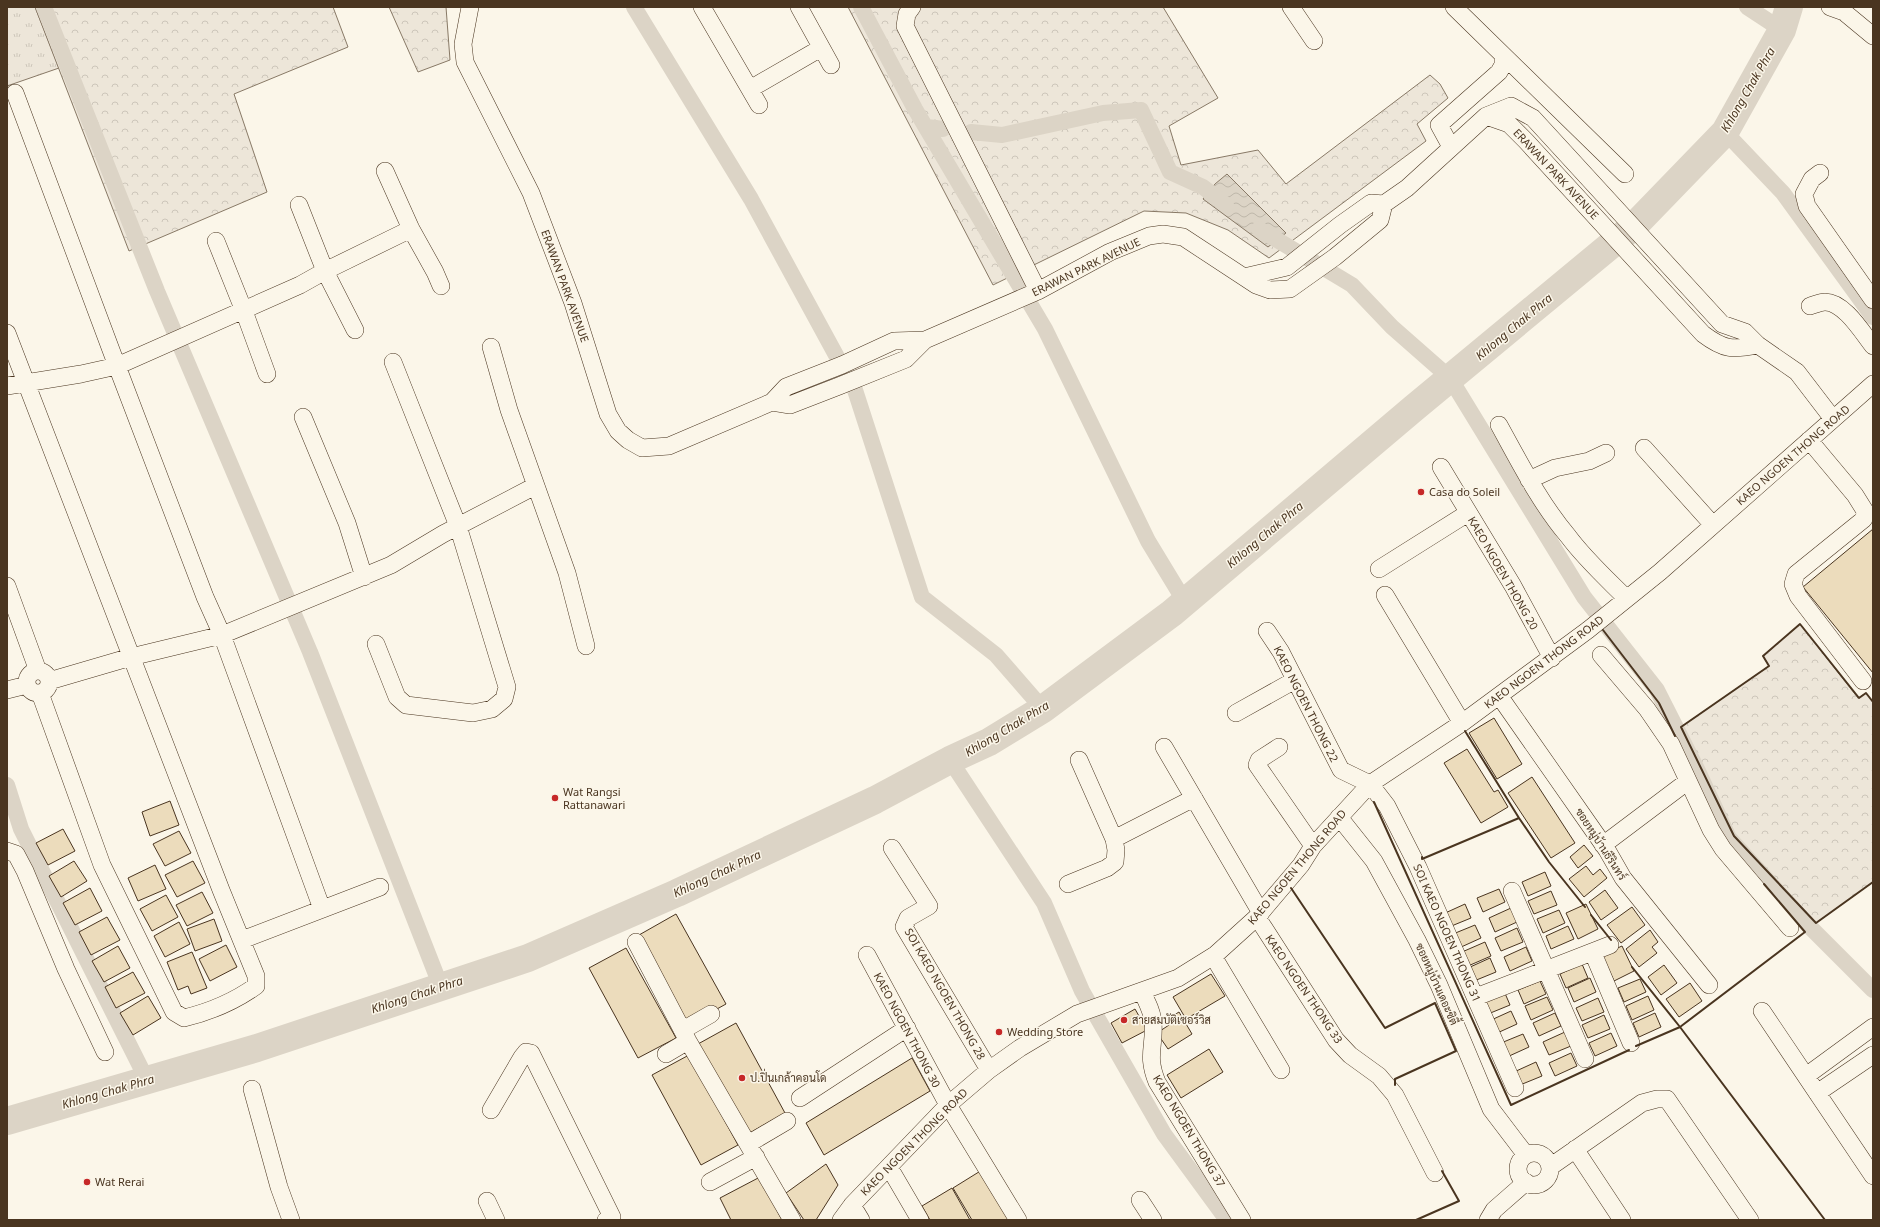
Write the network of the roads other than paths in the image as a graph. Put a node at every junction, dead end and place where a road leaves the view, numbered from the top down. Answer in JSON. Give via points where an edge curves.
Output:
{"nodes":[{"id":1,"x":470,"y":7,"type":"edge"},
{"id":2,"x":702,"y":7,"type":"edge"},
{"id":3,"x":799,"y":7,"type":"edge"},
{"id":4,"x":912,"y":7,"type":"edge"},
{"id":5,"x":1291,"y":7,"type":"edge"},
{"id":6,"x":1454,"y":7,"type":"edge"},
{"id":7,"x":1837,"y":10,"type":"edge"},
{"id":8,"x":1873,"y":36,"type":"edge"},
{"id":9,"x":1314,"y":41,"type":"dead end"},
{"id":10,"x":822,"y":48,"type":"junction"},
{"id":11,"x":1504,"y":55,"type":"junction"},
{"id":12,"x":831,"y":65,"type":"dead end"},
{"id":13,"x":750,"y":89,"type":"junction"},
{"id":14,"x":14,"y":94,"type":"dead end"},
{"id":15,"x":760,"y":105,"type":"dead end"},
{"id":16,"x":1486,"y":116,"type":"junction"},
{"id":17,"x":1451,"y":147,"type":"junction"},
{"id":18,"x":385,"y":171,"type":"dead end"},
{"id":19,"x":1820,"y":173,"type":"dead end"},
{"id":20,"x":1626,"y":174,"type":"dead end"},
{"id":21,"x":1384,"y":204,"type":"junction"},
{"id":22,"x":298,"y":205,"type":"dead end"},
{"id":23,"x":410,"y":229,"type":"junction"},
{"id":24,"x":216,"y":241,"type":"dead end"},
{"id":25,"x":325,"y":271,"type":"junction"},
{"id":26,"x":1244,"y":277,"type":"junction"},
{"id":27,"x":441,"y":286,"type":"dead end"},
{"id":28,"x":1038,"y":291,"type":"junction"},
{"id":29,"x":1873,"y":300,"type":"edge"},
{"id":30,"x":1810,"y":306,"type":"dead end"},
{"id":31,"x":244,"y":311,"type":"junction"},
{"id":32,"x":355,"y":330,"type":"dead end"},
{"id":33,"x":7,"y":333,"type":"edge"},
{"id":34,"x":925,"y":340,"type":"junction"},
{"id":35,"x":1758,"y":345,"type":"junction"},
{"id":36,"x":1873,"y":346,"type":"edge"},
{"id":37,"x":491,"y":347,"type":"dead end"},
{"id":38,"x":393,"y":362,"type":"dead end"},
{"id":39,"x":116,"y":366,"type":"junction"},
{"id":40,"x":267,"y":374,"type":"dead end"},
{"id":41,"x":26,"y":383,"type":"junction"},
{"id":42,"x":1873,"y":384,"type":"edge"},
{"id":43,"x":7,"y":386,"type":"edge"},
{"id":44,"x":772,"y":402,"type":"junction"},
{"id":45,"x":302,"y":418,"type":"dead end"},
{"id":46,"x":1834,"y":419,"type":"junction"},
{"id":47,"x":1499,"y":425,"type":"dead end"},
{"id":48,"x":1809,"y":440,"type":"junction"},
{"id":49,"x":1644,"y":448,"type":"dead end"},
{"id":50,"x":1606,"y":453,"type":"dead end"},
{"id":51,"x":1441,"y":467,"type":"dead end"},
{"id":52,"x":1529,"y":480,"type":"junction"},
{"id":53,"x":535,"y":486,"type":"junction"},
{"id":54,"x":1468,"y":513,"type":"junction"},
{"id":55,"x":1713,"y":525,"type":"junction"},
{"id":56,"x":458,"y":526,"type":"junction"},
{"id":57,"x":1379,"y":569,"type":"dead end"},
{"id":58,"x":364,"y":577,"type":"junction"},
{"id":59,"x":7,"y":586,"type":"edge"},
{"id":60,"x":1385,"y":595,"type":"dead end"},
{"id":61,"x":1621,"y":603,"type":"junction"},
{"id":62,"x":1267,"y":631,"type":"dead end"},
{"id":63,"x":222,"y":635,"type":"junction"},
{"id":64,"x":376,"y":644,"type":"dead end"},
{"id":65,"x":586,"y":646,"type":"dead end"},
{"id":66,"x":1601,"y":655,"type":"dead end"},
{"id":67,"x":131,"y":657,"type":"junction"},
{"id":68,"x":1552,"y":658,"type":"junction"},
{"id":69,"x":1295,"y":680,"type":"junction"},
{"id":70,"x":1863,"y":681,"type":"dead end"},
{"id":71,"x":38,"y":682,"type":"junction"},
{"id":72,"x":7,"y":690,"type":"edge"},
{"id":73,"x":1500,"y":697,"type":"junction"},
{"id":74,"x":1236,"y":713,"type":"dead end"},
{"id":75,"x":1462,"y":723,"type":"junction"},
{"id":76,"x":1164,"y":747,"type":"dead end"},
{"id":77,"x":1279,"y":747,"type":"dead end"},
{"id":78,"x":1079,"y":760,"type":"dead end"},
{"id":79,"x":1688,"y":781,"type":"junction"},
{"id":80,"x":1370,"y":784,"type":"junction"},
{"id":81,"x":1194,"y":798,"type":"junction"},
{"id":82,"x":1339,"y":817,"type":"junction"},
{"id":83,"x":1114,"y":839,"type":"junction"},
{"id":84,"x":1603,"y":845,"type":"junction"},
{"id":85,"x":1313,"y":846,"type":"junction"},
{"id":86,"x":892,"y":848,"type":"dead end"},
{"id":87,"x":7,"y":851,"type":"edge"},
{"id":88,"x":1068,"y":884,"type":"dead end"},
{"id":89,"x":380,"y":887,"type":"dead end"},
{"id":90,"x":1512,"y":891,"type":"dead end"},
{"id":91,"x":322,"y":909,"type":"junction"},
{"id":92,"x":1259,"y":915,"type":"junction"},
{"id":93,"x":1790,"y":928,"type":"dead end"},
{"id":94,"x":242,"y":940,"type":"junction"},
{"id":95,"x":636,"y":942,"type":"dead end"},
{"id":96,"x":1610,"y":945,"type":"dead end"},
{"id":97,"x":1593,"y":953,"type":"junction"},
{"id":98,"x":867,"y":955,"type":"dead end"},
{"id":99,"x":1213,"y":956,"type":"junction"},
{"id":100,"x":1546,"y":969,"type":"junction"},
{"id":101,"x":1709,"y":985,"type":"dead end"},
{"id":102,"x":1142,"y":992,"type":"junction"},
{"id":103,"x":1476,"y":997,"type":"junction"},
{"id":104,"x":1762,"y":1011,"type":"dead end"},
{"id":105,"x":710,"y":1014,"type":"dead end"},
{"id":106,"x":1873,"y":1027,"type":"edge"},
{"id":107,"x":907,"y":1028,"type":"junction"},
{"id":108,"x":686,"y":1036,"type":"junction"},
{"id":109,"x":1631,"y":1043,"type":"dead end"},
{"id":110,"x":105,"y":1052,"type":"dead end"},
{"id":111,"x":666,"y":1054,"type":"dead end"},
{"id":112,"x":1873,"y":1055,"type":"edge"},
{"id":113,"x":1585,"y":1059,"type":"dead end"},
{"id":114,"x":989,"y":1070,"type":"junction"},
{"id":115,"x":1281,"y":1070,"type":"dead end"},
{"id":116,"x":1806,"y":1076,"type":"junction"},
{"id":117,"x":1515,"y":1088,"type":"dead end"},
{"id":118,"x":252,"y":1089,"type":"dead end"},
{"id":119,"x":1817,"y":1093,"type":"junction"},
{"id":120,"x":800,"y":1098,"type":"dead end"},
{"id":121,"x":948,"y":1105,"type":"junction"},
{"id":122,"x":491,"y":1110,"type":"dead end"},
{"id":123,"x":787,"y":1122,"type":"dead end"},
{"id":124,"x":1575,"y":1149,"type":"junction"},
{"id":125,"x":752,"y":1151,"type":"junction"},
{"id":126,"x":1526,"y":1155,"type":"junction"},
{"id":127,"x":889,"y":1167,"type":"junction"},
{"id":128,"x":1550,"y":1167,"type":"junction"},
{"id":129,"x":1435,"y":1173,"type":"dead end"},
{"id":130,"x":1873,"y":1176,"type":"edge"},
{"id":131,"x":710,"y":1182,"type":"dead end"},
{"id":132,"x":1526,"y":1182,"type":"junction"},
{"id":133,"x":1140,"y":1200,"type":"dead end"},
{"id":134,"x":487,"y":1201,"type":"dead end"},
{"id":135,"x":852,"y":1205,"type":"junction"},
{"id":136,"x":292,"y":1220,"type":"edge"},
{"id":137,"x":496,"y":1220,"type":"edge"},
{"id":138,"x":606,"y":1220,"type":"edge"},
{"id":139,"x":792,"y":1220,"type":"edge"},
{"id":140,"x":841,"y":1220,"type":"edge"},
{"id":141,"x":861,"y":1220,"type":"edge"},
{"id":142,"x":920,"y":1220,"type":"edge"},
{"id":143,"x":1018,"y":1220,"type":"edge"},
{"id":144,"x":1153,"y":1220,"type":"edge"},
{"id":145,"x":1242,"y":1220,"type":"edge"},
{"id":146,"x":1488,"y":1220,"type":"edge"},
{"id":147,"x":1622,"y":1220,"type":"edge"},
{"id":148,"x":1750,"y":1220,"type":"edge"}],
"edges":[{"from":1,"to":44,"type":"street","name":"ERAWAN PARK AVENUE","via":[[463,44],[466,62],[531,193],[574,303],[608,414],[618,431],[642,448],[669,446]]},
{"from":2,"to":13,"type":"street"},
{"from":3,"to":10,"type":"street"},
{"from":4,"to":28,"type":"street","via":[[906,14],[905,26]]},
{"from":5,"to":9,"type":"street"},
{"from":6,"to":11,"type":"street"},
{"from":7,"to":8,"type":"street"},
{"from":10,"to":12,"type":"street"},
{"from":10,"to":13,"type":"street"},
{"from":11,"to":17,"type":"street","via":[[1499,72],[1439,125]]},
{"from":11,"to":20,"type":"street"},
{"from":13,"to":15,"type":"street"},
{"from":14,"to":39,"type":"street"},
{"from":16,"to":17,"type":"street"},
{"from":16,"to":35,"type":"street","name":"ERAWAN PARK AVENUE","via":[[1509,124],[1526,141],[1703,334],[1718,345],[1739,349]]},
{"from":16,"to":35,"type":"street","name":"ERAWAN PARK AVENUE","via":[[1511,106],[1533,118],[1714,316],[1722,324],[1745,332]]},
{"from":17,"to":21,"type":"street","via":[[1407,188]]},
{"from":18,"to":23,"type":"street"},
{"from":19,"to":29,"type":"street","via":[[1812,179],[1804,194],[1808,206]]},
{"from":21,"to":26,"type":"street","via":[[1370,203],[1287,267]]},
{"from":21,"to":26,"type":"street","name":"ERAWAN PARK AVENUE","via":[[1380,220],[1290,289],[1270,290]]},
{"from":22,"to":25,"type":"street"},
{"from":23,"to":25,"type":"street"},
{"from":23,"to":27,"type":"street"},
{"from":24,"to":31,"type":"street"},
{"from":25,"to":31,"type":"street"},
{"from":25,"to":32,"type":"street"},
{"from":26,"to":28,"type":"street","name":"ERAWAN PARK AVENUE","via":[[1183,237],[1163,234],[1149,236],[1110,252]]},
{"from":28,"to":34,"type":"street","name":"ERAWAN PARK AVENUE"},
{"from":30,"to":36,"type":"street","via":[[1824,301],[1843,309]]},
{"from":31,"to":39,"type":"street"},
{"from":31,"to":40,"type":"street"},
{"from":33,"to":41,"type":"street"},
{"from":34,"to":44,"type":"street","name":"ERAWAN PARK AVENUE","via":[[894,341],[786,387]]},
{"from":34,"to":44,"type":"street","name":"ERAWAN PARK AVENUE","via":[[906,359],[790,404]]},
{"from":35,"to":46,"type":"street","name":"ERAWAN PARK AVENUE","via":[[1797,372]]},
{"from":37,"to":53,"type":"street"},
{"from":38,"to":56,"type":"street"},
{"from":39,"to":41,"type":"street"},
{"from":39,"to":63,"type":"street"},
{"from":41,"to":43,"type":"street"},
{"from":41,"to":67,"type":"street"},
{"from":42,"to":46,"type":"street","name":"KAEO NGOEN THONG ROAD"},
{"from":45,"to":58,"type":"street","via":[[347,523]]},
{"from":46,"to":48,"type":"street","name":"KAEO NGOEN THONG ROAD"},
{"from":47,"to":52,"type":"street"},
{"from":48,"to":55,"type":"street","name":"KAEO NGOEN THONG ROAD"},
{"from":48,"to":70,"type":"street","via":[[1855,495],[1864,511],[1864,519],[1796,574],[1793,584],[1798,596]]},
{"from":49,"to":55,"type":"street"},
{"from":50,"to":52,"type":"street","via":[[1588,461],[1555,468]]},
{"from":51,"to":54,"type":"street","name":"KAEO NGOEN THONG 20"},
{"from":52,"to":61,"type":"street","via":[[1567,536]]},
{"from":53,"to":56,"type":"street"},
{"from":53,"to":65,"type":"street","via":[[566,573]]},
{"from":54,"to":57,"type":"street"},
{"from":54,"to":68,"type":"street","name":"KAEO NGOEN THONG 20","via":[[1513,586]]},
{"from":55,"to":61,"type":"street","name":"KAEO NGOEN THONG ROAD"},
{"from":56,"to":58,"type":"street","via":[[391,565]]},
{"from":56,"to":64,"type":"street","via":[[506,688],[504,699],[492,709],[473,714],[406,705],[397,697]]},
{"from":58,"to":63,"type":"street"},
{"from":59,"to":71,"type":"street"},
{"from":60,"to":75,"type":"street"},
{"from":61,"to":68,"type":"street","name":"KAEO NGOEN THONG ROAD"},
{"from":62,"to":69,"type":"street","name":"KAEO NGOEN THONG 22"},
{"from":63,"to":67,"type":"street"},
{"from":63,"to":91,"type":"street"},
{"from":66,"to":79,"type":"street","via":[[1647,709],[1671,744]]},
{"from":67,"to":71,"type":"street"},
{"from":67,"to":94,"type":"street"},
{"from":68,"to":73,"type":"street","name":"KAEO NGOEN THONG ROAD"},
{"from":69,"to":74,"type":"street"},
{"from":69,"to":80,"type":"street","name":"KAEO NGOEN THONG 22","via":[[1341,770]]},
{"from":71,"to":72,"type":"street"},
{"from":71,"to":94,"type":"street","via":[[102,865],[174,1012],[184,1018],[200,1014],[242,996],[256,986],[256,976]]},
{"from":73,"to":75,"type":"street","name":"KAEO NGOEN THONG ROAD"},
{"from":73,"to":84,"type":"street","name":"ซอยหมู่บ้านธีรินทร์"},
{"from":75,"to":80,"type":"street","name":"KAEO NGOEN THONG ROAD"},
{"from":76,"to":81,"type":"street","name":"KAEO NGOEN THONG 33"},
{"from":77,"to":85,"type":"street","via":[[1259,760],[1257,765]]},
{"from":78,"to":83,"type":"street"},
{"from":79,"to":84,"type":"street"},
{"from":79,"to":93,"type":"street","via":[[1711,830],[1724,849]]},
{"from":80,"to":82,"type":"street","name":"KAEO NGOEN THONG ROAD"},
{"from":80,"to":103,"type":"street","name":"SOI KAEO NGOEN THONG 31","via":[[1387,806],[1418,867]]},
{"from":81,"to":83,"type":"street"},
{"from":81,"to":92,"type":"street","name":"KAEO NGOEN THONG 33"},
{"from":82,"to":85,"type":"street","name":"KAEO NGOEN THONG ROAD"},
{"from":82,"to":126,"type":"street","name":"ซอยหมู่บ้านเดอะซิตี้","via":[[1374,861],[1436,978],[1491,1109]]},
{"from":83,"to":88,"type":"street","via":[[1115,862],[1107,868]]},
{"from":84,"to":101,"type":"street","name":"ซอยหมู่บ้านธีรินทร์","via":[[1623,878]]},
{"from":85,"to":92,"type":"street","name":"KAEO NGOEN THONG ROAD","via":[[1301,866]]},
{"from":86,"to":114,"type":"street","name":"SOI KAEO NGOEN THONG 28","via":[[929,906],[908,918],[904,927]]},
{"from":87,"to":110,"type":"street","via":[[16,854],[25,871],[66,969]]},
{"from":89,"to":91,"type":"street"},
{"from":90,"to":100,"type":"street"},
{"from":91,"to":94,"type":"street"},
{"from":92,"to":99,"type":"street","name":"KAEO NGOEN THONG ROAD"},
{"from":92,"to":129,"type":"street","name":"KAEO NGOEN THONG 33","via":[[1336,1040],[1350,1055],[1379,1076],[1395,1095]]},
{"from":95,"to":108,"type":"street"},
{"from":96,"to":97,"type":"street"},
{"from":97,"to":100,"type":"street"},
{"from":97,"to":109,"type":"street"},
{"from":98,"to":107,"type":"street","name":"KAEO NGOEN THONG 30"},
{"from":99,"to":102,"type":"street","name":"KAEO NGOEN THONG ROAD","via":[[1178,978]]},
{"from":99,"to":115,"type":"street"},
{"from":100,"to":103,"type":"street"},
{"from":100,"to":113,"type":"street"},
{"from":102,"to":114,"type":"street","name":"KAEO NGOEN THONG ROAD","via":[[1077,1014]]},
{"from":102,"to":145,"type":"street","name":"KAEO NGOEN THONG 37","via":[[1151,1011],[1151,1068],[1157,1082]]},
{"from":103,"to":117,"type":"street","name":"SOI KAEO NGOEN THONG 31"},
{"from":104,"to":116,"type":"street"},
{"from":105,"to":108,"type":"street"},
{"from":106,"to":116,"type":"street"},
{"from":107,"to":120,"type":"street"},
{"from":107,"to":121,"type":"street","name":"KAEO NGOEN THONG 30"},
{"from":108,"to":111,"type":"street"},
{"from":108,"to":125,"type":"street"},
{"from":112,"to":119,"type":"street"},
{"from":114,"to":121,"type":"street","name":"KAEO NGOEN THONG ROAD"},
{"from":116,"to":119,"type":"street"},
{"from":118,"to":136,"type":"street","via":[[279,1187]]},
{"from":119,"to":130,"type":"street"},
{"from":121,"to":127,"type":"street","name":"KAEO NGOEN THONG ROAD"},
{"from":121,"to":143,"type":"street","name":"KAEO NGOEN THONG 30"},
{"from":122,"to":138,"type":"street","via":[[522,1057],[526,1052],[531,1053],[612,1217]]},
{"from":123,"to":125,"type":"street"},
{"from":124,"to":128,"type":"street"},
{"from":124,"to":147,"type":"street"},
{"from":124,"to":148,"type":"street","via":[[1642,1103],[1657,1098],[1667,1100]]},
{"from":125,"to":131,"type":"street"},
{"from":125,"to":139,"type":"street"},
{"from":126,"to":128,"type":"street","via":[[1541,1155]]},
{"from":126,"to":132,"type":"street","via":[[1518,1169]]},
{"from":127,"to":135,"type":"street","name":"KAEO NGOEN THONG ROAD"},
{"from":127,"to":142,"type":"street"},
{"from":128,"to":132,"type":"street","via":[[1545,1180],[1536,1185]]},
{"from":132,"to":146,"type":"street","via":[[1494,1210]]},
{"from":133,"to":144,"type":"street"},
{"from":134,"to":137,"type":"street"},
{"from":135,"to":140,"type":"street","name":"KAEO NGOEN THONG ROAD"},
{"from":135,"to":141,"type":"street"}]}
